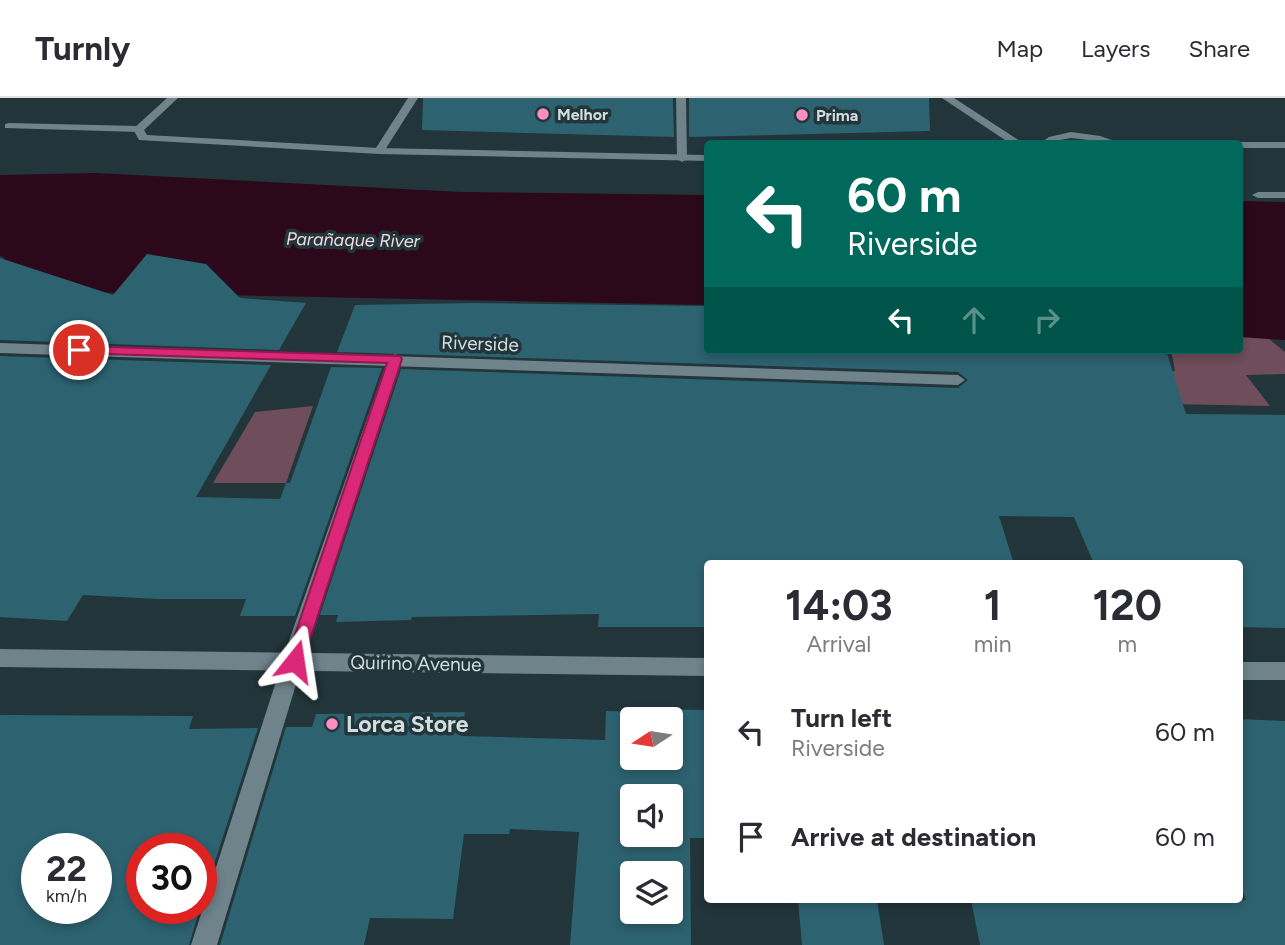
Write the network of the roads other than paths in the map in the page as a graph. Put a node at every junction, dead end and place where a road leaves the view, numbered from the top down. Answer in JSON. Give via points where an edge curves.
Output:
{"nodes":[{"id":1,"x":173,"y":98,"type":"edge"},
{"id":2,"x":413,"y":98,"type":"edge"},
{"id":3,"x":681,"y":98,"type":"edge"},
{"id":4,"x":947,"y":98,"type":"edge"},
{"id":5,"x":9,"y":125,"type":"dead end"},
{"id":6,"x":138,"y":129,"type":"junction"},
{"id":7,"x":1013,"y":140,"type":"edge"},
{"id":8,"x":1050,"y":140,"type":"edge"},
{"id":9,"x":1100,"y":140,"type":"edge"},
{"id":10,"x":1243,"y":145,"type":"edge"},
{"id":11,"x":1285,"y":145,"type":"edge"},
{"id":12,"x":379,"y":151,"type":"junction"},
{"id":13,"x":704,"y":158,"type":"edge"},
{"id":14,"x":682,"y":159,"type":"junction"},
{"id":15,"x":1258,"y":195,"type":"dead end"},
{"id":16,"x":1285,"y":195,"type":"edge"},
{"id":17,"x":0,"y":348,"type":"edge"},
{"id":18,"x":395,"y":359,"type":"junction"},
{"id":19,"x":958,"y":380,"type":"dead end"},
{"id":20,"x":0,"y":658,"type":"edge"},
{"id":21,"x":295,"y":661,"type":"junction"},
{"id":22,"x":704,"y":667,"type":"edge"},
{"id":23,"x":1243,"y":671,"type":"edge"},
{"id":24,"x":1285,"y":671,"type":"edge"},
{"id":25,"x":204,"y":945,"type":"edge"}],
"edges":[{"from":1,"to":6,"type":"street"},
{"from":2,"to":12,"type":"street"},
{"from":3,"to":14,"type":"street"},
{"from":4,"to":7,"type":"street"},
{"from":5,"to":6,"type":"street"},
{"from":6,"to":12,"type":"street","via":[[143,138]]},
{"from":8,"to":9,"type":"street","via":[[1076,135]]},
{"from":10,"to":11,"type":"street"},
{"from":12,"to":14,"type":"street"},
{"from":13,"to":14,"type":"street"},
{"from":15,"to":16,"type":"street"},
{"from":17,"to":18,"type":"street","name":"Riverside"},
{"from":18,"to":19,"type":"street","name":"Riverside"},
{"from":18,"to":21,"type":"street"},
{"from":20,"to":21,"type":"street","name":"Quirino Avenue"},
{"from":21,"to":22,"type":"street","name":"Quirino Avenue"},
{"from":21,"to":25,"type":"street"},
{"from":23,"to":24,"type":"street"}]}
